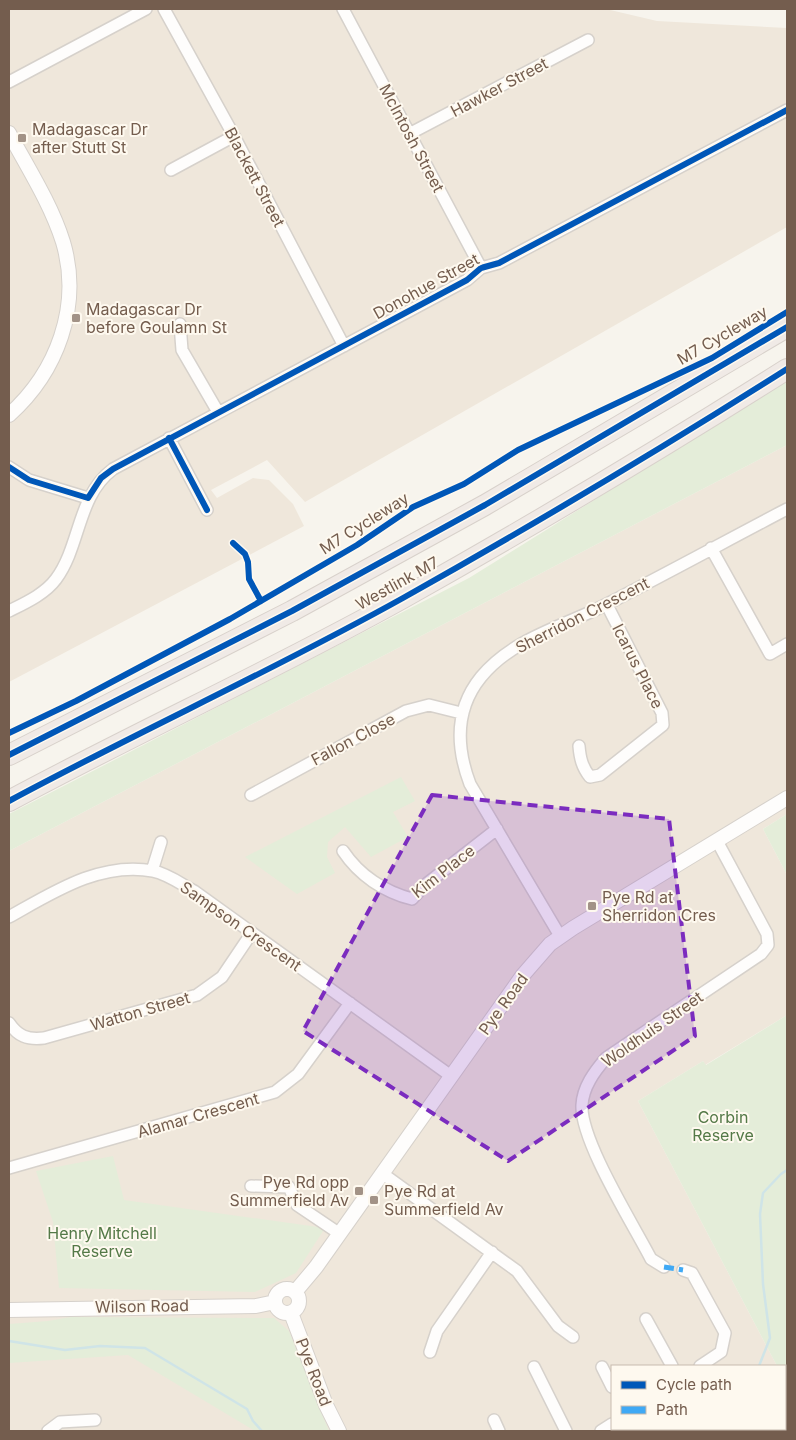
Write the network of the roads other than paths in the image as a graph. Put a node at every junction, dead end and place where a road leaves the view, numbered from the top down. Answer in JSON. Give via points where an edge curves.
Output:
{"nodes":[{"id":1,"x":146,"y":9,"type":"edge"},
{"id":2,"x":164,"y":9,"type":"edge"},
{"id":3,"x":343,"y":9,"type":"edge"},
{"id":4,"x":588,"y":40,"type":"dead end"},
{"id":5,"x":9,"y":82,"type":"edge"},
{"id":6,"x":787,"y":110,"type":"edge"},
{"id":7,"x":9,"y":133,"type":"edge"},
{"id":8,"x":409,"y":134,"type":"junction"},
{"id":9,"x":234,"y":136,"type":"junction"},
{"id":10,"x":171,"y":170,"type":"dead end"},
{"id":11,"x":480,"y":268,"type":"junction"},
{"id":12,"x":180,"y":324,"type":"dead end"},
{"id":13,"x":787,"y":327,"type":"edge"},
{"id":14,"x":344,"y":346,"type":"junction"},
{"id":15,"x":787,"y":369,"type":"edge"},
{"id":16,"x":218,"y":412,"type":"junction"},
{"id":17,"x":9,"y":415,"type":"edge"},
{"id":18,"x":169,"y":438,"type":"junction"},
{"id":19,"x":9,"y":467,"type":"edge"},
{"id":20,"x":88,"y":498,"type":"junction"},
{"id":21,"x":787,"y":509,"type":"edge"},
{"id":22,"x":207,"y":510,"type":"dead end"},
{"id":23,"x":711,"y":548,"type":"junction"},
{"id":24,"x":607,"y":605,"type":"junction"},
{"id":25,"x":9,"y":611,"type":"edge"},
{"id":26,"x":787,"y":644,"type":"edge"},
{"id":27,"x":462,"y":713,"type":"junction"},
{"id":28,"x":579,"y":746,"type":"dead end"},
{"id":29,"x":9,"y":755,"type":"edge"},
{"id":30,"x":251,"y":795,"type":"dead end"},
{"id":31,"x":787,"y":798,"type":"edge"},
{"id":32,"x":9,"y":801,"type":"edge"},
{"id":33,"x":497,"y":829,"type":"junction"},
{"id":34,"x":716,"y":841,"type":"junction"},
{"id":35,"x":162,"y":842,"type":"dead end"},
{"id":36,"x":343,"y":851,"type":"dead end"},
{"id":37,"x":152,"y":871,"type":"junction"},
{"id":38,"x":9,"y":917,"type":"edge"},
{"id":39,"x":251,"y":934,"type":"junction"},
{"id":40,"x":560,"y":936,"type":"junction"},
{"id":41,"x":350,"y":1003,"type":"junction"},
{"id":42,"x":9,"y":1022,"type":"edge"},
{"id":43,"x":452,"y":1076,"type":"junction"},
{"id":44,"x":9,"y":1168,"type":"edge"},
{"id":45,"x":382,"y":1174,"type":"junction"},
{"id":46,"x":250,"y":1186,"type":"dead end"},
{"id":47,"x":340,"y":1234,"type":"junction"},
{"id":48,"x":492,"y":1252,"type":"junction"},
{"id":49,"x":664,"y":1267,"type":"dead end"},
{"id":50,"x":683,"y":1270,"type":"dead end"},
{"id":51,"x":295,"y":1292,"type":"junction"},
{"id":52,"x":275,"y":1302,"type":"junction"},
{"id":53,"x":9,"y":1310,"type":"edge"},
{"id":54,"x":291,"y":1312,"type":"junction"},
{"id":55,"x":646,"y":1319,"type":"dead end"},
{"id":56,"x":573,"y":1337,"type":"dead end"},
{"id":57,"x":430,"y":1352,"type":"dead end"},
{"id":58,"x":671,"y":1365,"type":"edge"},
{"id":59,"x":702,"y":1365,"type":"edge"},
{"id":60,"x":602,"y":1367,"type":"dead end"},
{"id":61,"x":534,"y":1368,"type":"dead end"},
{"id":62,"x":611,"y":1385,"type":"edge"},
{"id":63,"x":95,"y":1420,"type":"dead end"},
{"id":64,"x":494,"y":1420,"type":"dead end"},
{"id":65,"x":48,"y":1431,"type":"edge"},
{"id":66,"x":340,"y":1431,"type":"edge"},
{"id":67,"x":499,"y":1431,"type":"edge"},
{"id":68,"x":566,"y":1431,"type":"edge"}],
"edges":[{"from":1,"to":5,"type":"street"},
{"from":2,"to":9,"type":"street","name":"Blackett Street"},
{"from":3,"to":8,"type":"street","name":"McIntosh Street"},
{"from":4,"to":8,"type":"street","name":"Hawker Street"},
{"from":6,"to":11,"type":"street","name":"Donohue Street","via":[[500,263]]},
{"from":7,"to":17,"type":"street","via":[[58,230],[69,279],[66,323],[57,348],[37,385]]},
{"from":8,"to":11,"type":"street","name":"McIntosh Street"},
{"from":9,"to":10,"type":"street"},
{"from":9,"to":14,"type":"street","name":"Blackett Street"},
{"from":11,"to":14,"type":"street","name":"Donohue Street","via":[[467,280]]},
{"from":12,"to":16,"type":"street","via":[[182,350]]},
{"from":13,"to":29,"type":"highway","name":"Westlink M7","via":[[468,514],[292,611]]},
{"from":14,"to":16,"type":"street","name":"Donohue Street"},
{"from":15,"to":32,"type":"highway","name":"Westlink M7","via":[[681,436],[402,598]]},
{"from":16,"to":18,"type":"street","name":"Donohue Street"},
{"from":18,"to":20,"type":"street","name":"Donohue Street","via":[[112,469],[101,478]]},
{"from":18,"to":22,"type":"street"},
{"from":19,"to":20,"type":"street","via":[[29,480]]},
{"from":20,"to":25,"type":"street","name":"Donohue Street","via":[[69,559],[55,581]]},
{"from":21,"to":23,"type":"street","name":"Sherridon Crescent"},
{"from":23,"to":24,"type":"street","name":"Sherridon Crescent"},
{"from":23,"to":26,"type":"street","via":[[770,654]]},
{"from":24,"to":27,"type":"street","name":"Sherridon Crescent","via":[[532,638],[509,652],[481,677]]},
{"from":24,"to":28,"type":"street","name":"Icarus Place","via":[[662,714],[663,725],[600,775],[590,777],[584,769]]},
{"from":27,"to":30,"type":"street","name":"Fallon Close","via":[[429,705],[406,711]]},
{"from":27,"to":33,"type":"street","name":"Sherridon Crescent","via":[[460,752],[464,769]]},
{"from":31,"to":34,"type":"street","name":"Pye Road"},
{"from":33,"to":36,"type":"street","name":"Kim Place","via":[[425,885],[412,899],[391,894],[353,866]]},
{"from":33,"to":40,"type":"street","name":"Sherridon Crescent"},
{"from":34,"to":40,"type":"street","name":"Pye Road"},
{"from":34,"to":49,"type":"street","name":"Woldhuis Street","via":[[772,946],[606,1058],[596,1068],[584,1090],[582,1116],[590,1142],[652,1258]]},
{"from":35,"to":37,"type":"street"},
{"from":37,"to":38,"type":"street","name":"Sampson Crescent","via":[[105,873],[81,880]]},
{"from":37,"to":39,"type":"street","name":"Sampson Crescent","via":[[194,891]]},
{"from":39,"to":41,"type":"street","name":"Sampson Crescent"},
{"from":39,"to":42,"type":"street","name":"Watton Street","via":[[222,977],[197,995],[44,1038],[20,1036]]},
{"from":40,"to":43,"type":"street","name":"Pye Road","via":[[532,963]]},
{"from":41,"to":43,"type":"street","name":"Sampson Crescent"},
{"from":41,"to":44,"type":"street","name":"Alamar Crescent","via":[[298,1074],[275,1092]]},
{"from":43,"to":45,"type":"street","name":"Pye Road"},
{"from":45,"to":47,"type":"street","name":"Pye Road"},
{"from":45,"to":48,"type":"street"},
{"from":46,"to":47,"type":"street","via":[[289,1187],[296,1205]]},
{"from":47,"to":51,"type":"street","name":"Pye Road"},
{"from":48,"to":56,"type":"street","via":[[518,1271],[558,1326]]},
{"from":48,"to":57,"type":"street","via":[[437,1332]]},
{"from":50,"to":59,"type":"street","via":[[692,1272],[725,1333],[722,1352]]},
{"from":51,"to":52,"type":"street","via":[[288,1289],[280,1292]]},
{"from":51,"to":54,"type":"street","via":[[299,1303]]},
{"from":52,"to":53,"type":"street","name":"Wilson Road","via":[[256,1306]]},
{"from":52,"to":54,"type":"street","via":[[280,1312]]},
{"from":54,"to":66,"type":"street","name":"Pye Road","via":[[326,1405]]},
{"from":55,"to":58,"type":"street"},
{"from":60,"to":62,"type":"street"},
{"from":61,"to":68,"type":"street"},
{"from":63,"to":65,"type":"street","via":[[60,1422]]},
{"from":64,"to":67,"type":"street"}]}
